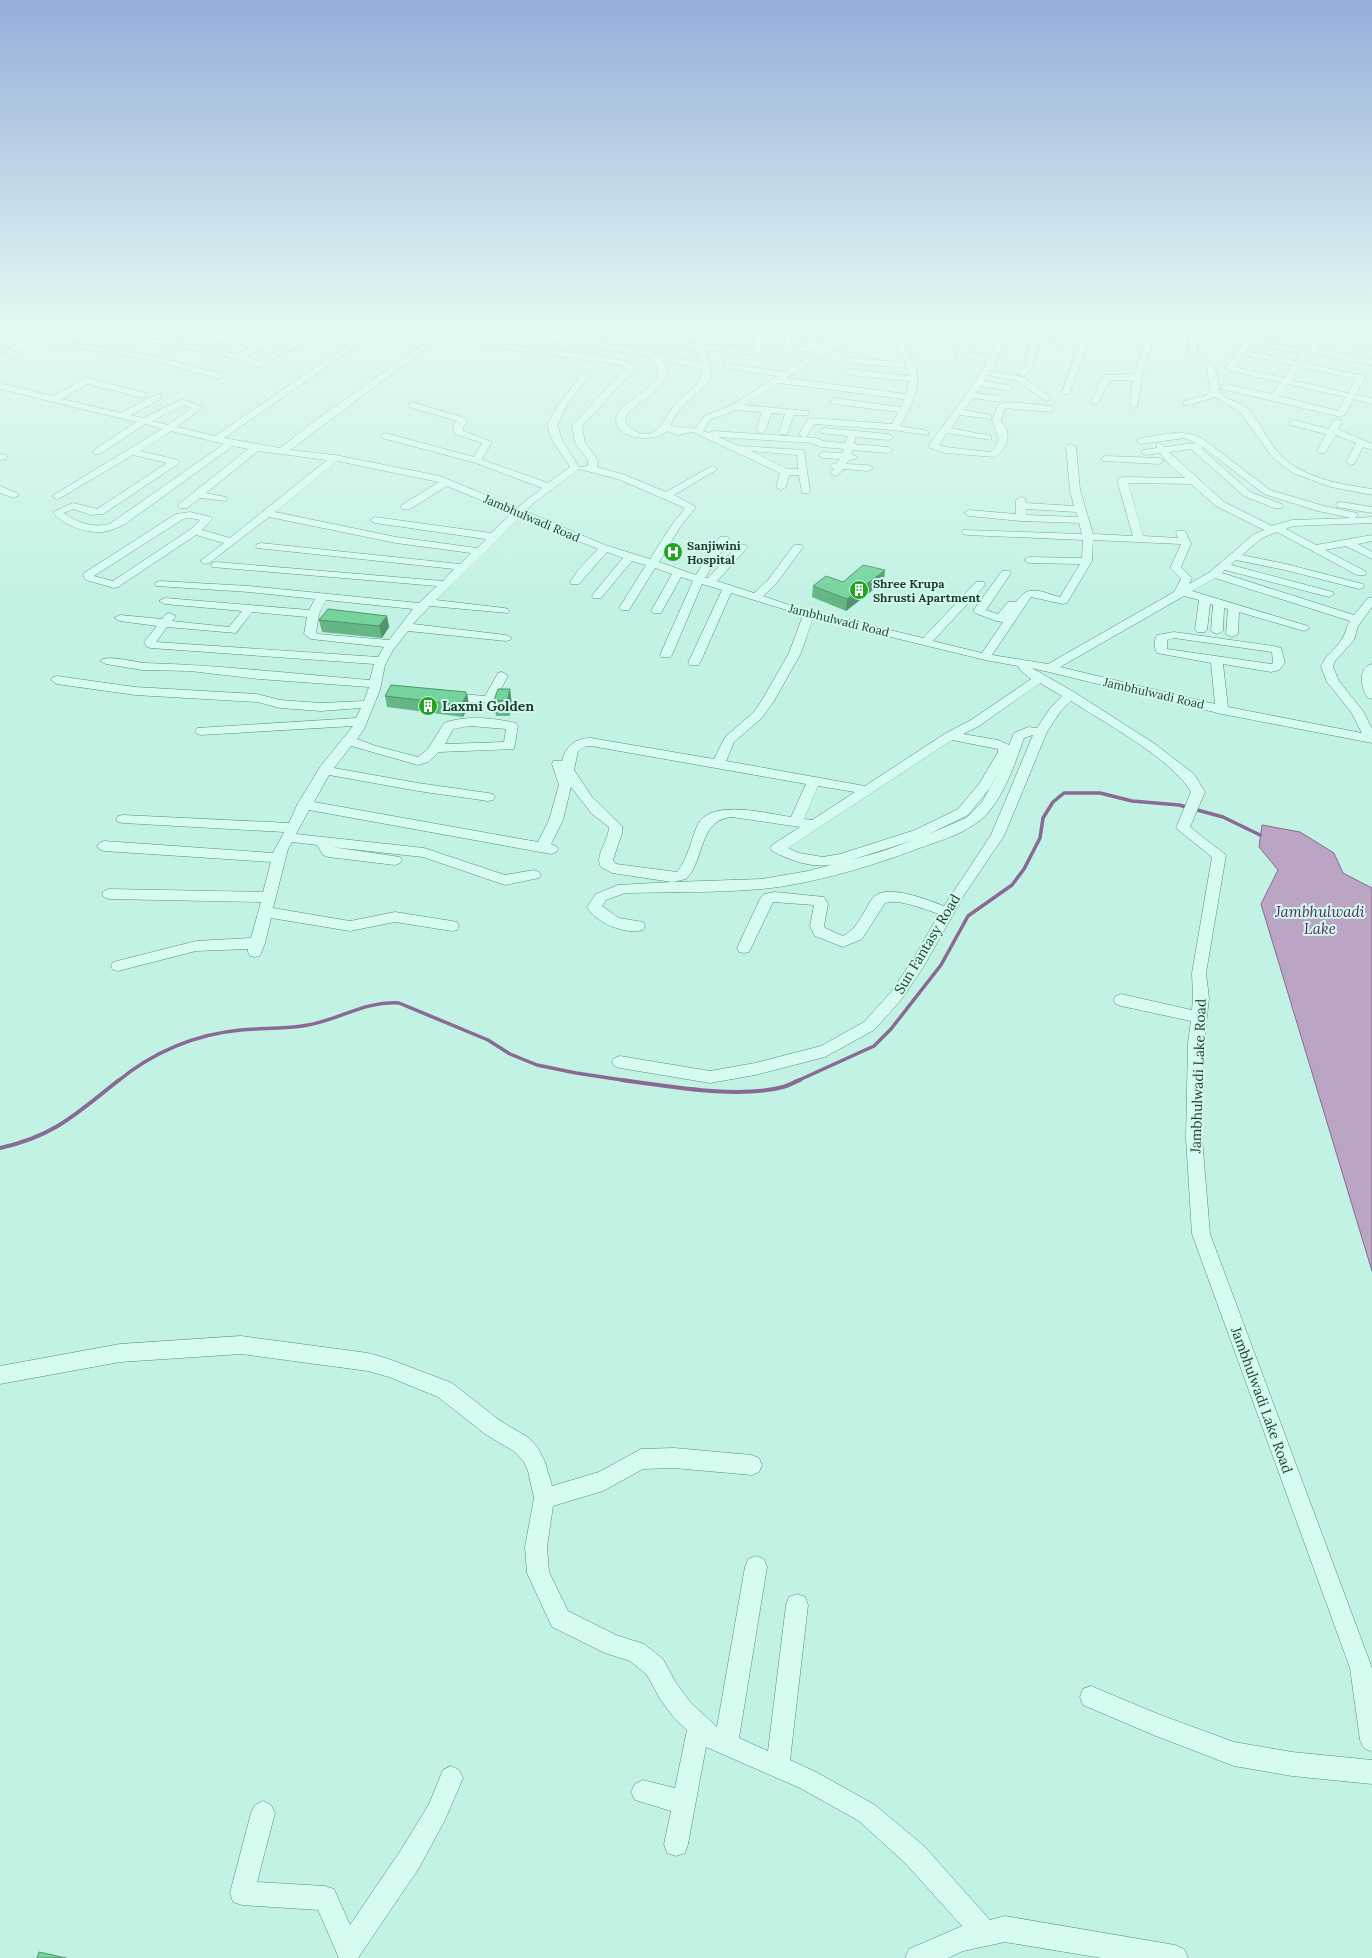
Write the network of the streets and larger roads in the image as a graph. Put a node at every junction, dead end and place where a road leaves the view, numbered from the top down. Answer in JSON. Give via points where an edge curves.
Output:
{"nodes":[{"id":1,"x":135,"y":418,"type":"edge"},
{"id":2,"x":151,"y":418,"type":"edge"},
{"id":3,"x":183,"y":418,"type":"edge"},
{"id":4,"x":247,"y":418,"type":"edge"},
{"id":5,"x":324,"y":418,"type":"edge"},
{"id":6,"x":457,"y":418,"type":"edge"},
{"id":7,"x":555,"y":418,"type":"edge"},
{"id":8,"x":584,"y":418,"type":"edge"},
{"id":9,"x":620,"y":418,"type":"edge"},
{"id":10,"x":669,"y":418,"type":"edge"},
{"id":11,"x":707,"y":418,"type":"edge"},
{"id":12,"x":764,"y":418,"type":"edge"},
{"id":13,"x":788,"y":418,"type":"edge"},
{"id":14,"x":900,"y":418,"type":"edge"},
{"id":15,"x":957,"y":418,"type":"edge"},
{"id":16,"x":997,"y":418,"type":"edge"},
{"id":17,"x":1250,"y":418,"type":"edge"},
{"id":18,"x":1339,"y":418,"type":"edge"},
{"id":19,"x":146,"y":421,"type":"junction"},
{"id":20,"x":1294,"y":423,"type":"dead end"},
{"id":21,"x":853,"y":424,"type":"junction"},
{"id":22,"x":664,"y":426,"type":"junction"},
{"id":23,"x":895,"y":427,"type":"junction"},
{"id":24,"x":170,"y":428,"type":"junction"},
{"id":25,"x":761,"y":430,"type":"dead end"},
{"id":26,"x":946,"y":430,"type":"junction"},
{"id":27,"x":694,"y":431,"type":"junction"},
{"id":28,"x":824,"y":431,"type":"dead end"},
{"id":29,"x":1332,"y":431,"type":"junction"},
{"id":30,"x":784,"y":432,"type":"dead end"},
{"id":31,"x":925,"y":433,"type":"dead end"},
{"id":32,"x":634,"y":434,"type":"junction"},
{"id":33,"x":804,"y":434,"type":"dead end"},
{"id":34,"x":852,"y":434,"type":"junction"},
{"id":35,"x":385,"y":436,"type":"dead end"},
{"id":36,"x":889,"y":437,"type":"dead end"},
{"id":37,"x":988,"y":438,"type":"dead end"},
{"id":38,"x":217,"y":439,"type":"junction"},
{"id":39,"x":580,"y":441,"type":"junction"},
{"id":40,"x":1141,"y":441,"type":"dead end"},
{"id":41,"x":748,"y":442,"type":"dead end"},
{"id":42,"x":1360,"y":442,"type":"junction"},
{"id":43,"x":231,"y":443,"type":"junction"},
{"id":44,"x":820,"y":443,"type":"junction"},
{"id":45,"x":561,"y":444,"type":"junction"},
{"id":46,"x":1197,"y":444,"type":"junction"},
{"id":47,"x":850,"y":446,"type":"junction"},
{"id":48,"x":657,"y":447,"type":"dead end"},
{"id":49,"x":734,"y":447,"type":"junction"},
{"id":50,"x":1372,"y":447,"type":"edge"},
{"id":51,"x":256,"y":448,"type":"junction"},
{"id":52,"x":1071,"y":448,"type":"dead end"},
{"id":53,"x":1162,"y":448,"type":"junction"},
{"id":54,"x":283,"y":450,"type":"junction"},
{"id":55,"x":888,"y":450,"type":"dead end"},
{"id":56,"x":1322,"y":451,"type":"dead end"},
{"id":57,"x":97,"y":452,"type":"dead end"},
{"id":58,"x":131,"y":452,"type":"junction"},
{"id":59,"x":1146,"y":452,"type":"dead end"},
{"id":60,"x":845,"y":456,"type":"junction"},
{"id":61,"x":335,"y":458,"type":"junction"},
{"id":62,"x":1106,"y":459,"type":"dead end"},
{"id":63,"x":478,"y":461,"type":"junction"},
{"id":64,"x":1172,"y":461,"type":"junction"},
{"id":65,"x":1351,"y":462,"type":"dead end"},
{"id":66,"x":1123,"y":467,"type":"dead end"},
{"id":67,"x":575,"y":468,"type":"junction"},
{"id":68,"x":592,"y":468,"type":"junction"},
{"id":69,"x":713,"y":469,"type":"dead end"},
{"id":70,"x":1180,"y":469,"type":"junction"},
{"id":71,"x":838,"y":470,"type":"junction"},
{"id":72,"x":784,"y":472,"type":"junction"},
{"id":73,"x":803,"y":472,"type":"junction"},
{"id":74,"x":1195,"y":481,"type":"junction"},
{"id":75,"x":446,"y":482,"type":"junction"},
{"id":76,"x":1277,"y":485,"type":"dead end"},
{"id":77,"x":549,"y":487,"type":"junction"},
{"id":78,"x":781,"y":488,"type":"dead end"},
{"id":79,"x":0,"y":489,"type":"edge"},
{"id":80,"x":805,"y":491,"type":"dead end"},
{"id":81,"x":1372,"y":492,"type":"edge"},
{"id":82,"x":197,"y":494,"type":"junction"},
{"id":83,"x":14,"y":495,"type":"dead end"},
{"id":84,"x":57,"y":496,"type":"dead end"},
{"id":85,"x":666,"y":496,"type":"junction"},
{"id":86,"x":222,"y":499,"type":"dead end"},
{"id":87,"x":183,"y":506,"type":"dead end"},
{"id":88,"x":406,"y":507,"type":"dead end"},
{"id":89,"x":1081,"y":509,"type":"junction"},
{"id":90,"x":1372,"y":510,"type":"edge"},
{"id":91,"x":519,"y":512,"type":"junction"},
{"id":92,"x":267,"y":513,"type":"junction"},
{"id":93,"x":969,"y":513,"type":"dead end"},
{"id":94,"x":1021,"y":518,"type":"junction"},
{"id":95,"x":375,"y":520,"type":"dead end"},
{"id":96,"x":1084,"y":520,"type":"junction"},
{"id":97,"x":1372,"y":520,"type":"edge"},
{"id":98,"x":1331,"y":522,"type":"junction"},
{"id":99,"x":1274,"y":529,"type":"junction"},
{"id":100,"x":195,"y":531,"type":"junction"},
{"id":101,"x":967,"y":532,"type":"dead end"},
{"id":102,"x":1088,"y":536,"type":"junction"},
{"id":103,"x":494,"y":537,"type":"junction"},
{"id":104,"x":724,"y":538,"type":"dead end"},
{"id":105,"x":1372,"y":538,"type":"edge"},
{"id":106,"x":1139,"y":539,"type":"junction"},
{"id":107,"x":232,"y":542,"type":"junction"},
{"id":108,"x":1347,"y":542,"type":"junction"},
{"id":109,"x":261,"y":546,"type":"dead end"},
{"id":110,"x":742,"y":547,"type":"dead end"},
{"id":111,"x":798,"y":547,"type":"dead end"},
{"id":112,"x":605,"y":548,"type":"junction"},
{"id":113,"x":1316,"y":548,"type":"junction"},
{"id":114,"x":478,"y":551,"type":"junction"},
{"id":115,"x":630,"y":556,"type":"junction"},
{"id":116,"x":1372,"y":556,"type":"edge"},
{"id":117,"x":1235,"y":557,"type":"junction"},
{"id":118,"x":1029,"y":560,"type":"dead end"},
{"id":119,"x":1087,"y":561,"type":"junction"},
{"id":120,"x":654,"y":564,"type":"junction"},
{"id":121,"x":1224,"y":566,"type":"junction"},
{"id":122,"x":462,"y":567,"type":"junction"},
{"id":123,"x":678,"y":572,"type":"junction"},
{"id":124,"x":1006,"y":573,"type":"dead end"},
{"id":125,"x":1361,"y":573,"type":"dead end"},
{"id":126,"x":1214,"y":574,"type":"junction"},
{"id":127,"x":705,"y":581,"type":"junction"},
{"id":128,"x":575,"y":582,"type":"dead end"},
{"id":129,"x":160,"y":584,"type":"dead end"},
{"id":130,"x":446,"y":584,"type":"junction"},
{"id":131,"x":980,"y":584,"type":"dead end"},
{"id":132,"x":1027,"y":584,"type":"dead end"},
{"id":133,"x":1359,"y":586,"type":"dead end"},
{"id":134,"x":728,"y":588,"type":"junction"},
{"id":135,"x":1182,"y":592,"type":"junction"},
{"id":136,"x":1329,"y":594,"type":"dead end"},
{"id":137,"x":597,"y":596,"type":"dead end"},
{"id":138,"x":322,"y":597,"type":"junction"},
{"id":139,"x":756,"y":597,"type":"junction"},
{"id":140,"x":1205,"y":598,"type":"junction"},
{"id":141,"x":1372,"y":600,"type":"edge"},
{"id":142,"x":165,"y":601,"type":"dead end"},
{"id":143,"x":1219,"y":602,"type":"junction"},
{"id":144,"x":425,"y":604,"type":"junction"},
{"id":145,"x":1234,"y":607,"type":"junction"},
{"id":146,"x":625,"y":608,"type":"dead end"},
{"id":147,"x":249,"y":609,"type":"junction"},
{"id":148,"x":504,"y":611,"type":"dead end"},
{"id":149,"x":657,"y":611,"type":"dead end"},
{"id":150,"x":809,"y":613,"type":"junction"},
{"id":151,"x":313,"y":614,"type":"junction"},
{"id":152,"x":120,"y":618,"type":"dead end"},
{"id":153,"x":167,"y":620,"type":"junction"},
{"id":154,"x":1357,"y":620,"type":"junction"},
{"id":155,"x":1004,"y":621,"type":"junction"},
{"id":156,"x":405,"y":627,"type":"junction"},
{"id":157,"x":1304,"y":628,"type":"dead end"},
{"id":158,"x":1201,"y":630,"type":"dead end"},
{"id":159,"x":1218,"y":630,"type":"dead end"},
{"id":160,"x":1232,"y":634,"type":"dead end"},
{"id":161,"x":506,"y":638,"type":"dead end"},
{"id":162,"x":926,"y":642,"type":"junction"},
{"id":163,"x":391,"y":644,"type":"junction"},
{"id":164,"x":666,"y":655,"type":"dead end"},
{"id":165,"x":985,"y":657,"type":"junction"},
{"id":166,"x":1217,"y":660,"type":"junction"},
{"id":167,"x":106,"y":661,"type":"dead end"},
{"id":168,"x":382,"y":661,"type":"junction"},
{"id":169,"x":694,"y":663,"type":"dead end"},
{"id":170,"x":1024,"y":664,"type":"junction"},
{"id":171,"x":1050,"y":668,"type":"junction"},
{"id":172,"x":1372,"y":668,"type":"edge"},
{"id":173,"x":502,"y":676,"type":"dead end"},
{"id":174,"x":1040,"y":678,"type":"junction"},
{"id":175,"x":57,"y":680,"type":"dead end"},
{"id":176,"x":374,"y":687,"type":"junction"},
{"id":177,"x":389,"y":691,"type":"edge"},
{"id":178,"x":436,"y":695,"type":"edge"},
{"id":179,"x":1070,"y":695,"type":"junction"},
{"id":180,"x":1372,"y":695,"type":"edge"},
{"id":181,"x":367,"y":704,"type":"junction"},
{"id":182,"x":1222,"y":710,"type":"junction"},
{"id":183,"x":360,"y":722,"type":"junction"},
{"id":184,"x":201,"y":731,"type":"dead end"},
{"id":185,"x":1041,"y":732,"type":"junction"},
{"id":186,"x":950,"y":736,"type":"junction"},
{"id":187,"x":1371,"y":739,"type":"edge"},
{"id":188,"x":348,"y":740,"type":"junction"},
{"id":189,"x":436,"y":748,"type":"junction"},
{"id":190,"x":558,"y":764,"type":"dead end"},
{"id":191,"x":718,"y":764,"type":"junction"},
{"id":192,"x":325,"y":770,"type":"junction"},
{"id":193,"x":812,"y":785,"type":"dead end"},
{"id":194,"x":867,"y":790,"type":"junction"},
{"id":195,"x":488,"y":797,"type":"dead end"},
{"id":196,"x":304,"y":805,"type":"junction"},
{"id":197,"x":123,"y":819,"type":"dead end"},
{"id":198,"x":796,"y":822,"type":"junction"},
{"id":199,"x":814,"y":825,"type":"junction"},
{"id":200,"x":289,"y":832,"type":"junction"},
{"id":201,"x":322,"y":841,"type":"junction"},
{"id":202,"x":104,"y":846,"type":"dead end"},
{"id":203,"x":279,"y":858,"type":"junction"},
{"id":204,"x":394,"y":860,"type":"dead end"},
{"id":205,"x":534,"y":875,"type":"dead end"},
{"id":206,"x":109,"y":894,"type":"dead end"},
{"id":207,"x":270,"y":897,"type":"junction"},
{"id":208,"x":266,"y":912,"type":"junction"},
{"id":209,"x":947,"y":912,"type":"junction"},
{"id":210,"x":452,"y":926,"type":"dead end"},
{"id":211,"x":638,"y":926,"type":"dead end"},
{"id":212,"x":744,"y":948,"type":"dead end"},
{"id":213,"x":118,"y":966,"type":"dead end"},
{"id":214,"x":1121,"y":1000,"type":"dead end"},
{"id":215,"x":1199,"y":1017,"type":"junction"},
{"id":216,"x":620,"y":1062,"type":"dead end"},
{"id":217,"x":0,"y":1375,"type":"edge"},
{"id":218,"x":752,"y":1465,"type":"dead end"},
{"id":219,"x":544,"y":1498,"type":"junction"},
{"id":220,"x":756,"y":1567,"type":"dead end"},
{"id":221,"x":797,"y":1605,"type":"dead end"},
{"id":222,"x":1091,"y":1697,"type":"dead end"},
{"id":223,"x":699,"y":1726,"type":"junction"},
{"id":224,"x":1372,"y":1740,"type":"edge"},
{"id":225,"x":726,"y":1744,"type":"junction"},
{"id":226,"x":778,"y":1766,"type":"junction"},
{"id":227,"x":1372,"y":1772,"type":"edge"},
{"id":228,"x":450,"y":1778,"type":"dead end"},
{"id":229,"x":643,"y":1792,"type":"dead end"},
{"id":230,"x":684,"y":1802,"type":"junction"},
{"id":231,"x":263,"y":1813,"type":"dead end"},
{"id":232,"x":676,"y":1844,"type":"dead end"},
{"id":233,"x":986,"y":1934,"type":"junction"},
{"id":234,"x":348,"y":1955,"type":"edge"},
{"id":235,"x":918,"y":1958,"type":"edge"},
{"id":236,"x":1175,"y":1958,"type":"edge"}],
"edges":[{"from":1,"to":19,"type":"street","name":"Jambhulwadi Road"},
{"from":2,"to":19,"type":"street"},
{"from":3,"to":24,"type":"street"},
{"from":4,"to":38,"type":"street"},
{"from":5,"to":54,"type":"street"},
{"from":6,"to":63,"type":"street","via":[[463,421],[458,426],[458,432],[487,442]]},
{"from":7,"to":45,"type":"street","via":[[552,425]]},
{"from":8,"to":39,"type":"street","via":[[577,426]]},
{"from":9,"to":32,"type":"street","via":[[628,431]]},
{"from":10,"to":22,"type":"street"},
{"from":11,"to":27,"type":"street"},
{"from":12,"to":25,"type":"street"},
{"from":13,"to":30,"type":"street"},
{"from":14,"to":23,"type":"street"},
{"from":15,"to":26,"type":"street"},
{"from":16,"to":26,"type":"street","via":[[1003,442],[998,452],[992,456],[933,446]]},
{"from":17,"to":81,"type":"street","via":[[1276,456],[1287,466],[1332,484]]},
{"from":18,"to":29,"type":"street"},
{"from":19,"to":24,"type":"street","name":"Jambhulwadi Road"},
{"from":19,"to":57,"type":"street"},
{"from":20,"to":29,"type":"street"},
{"from":21,"to":23,"type":"street"},
{"from":21,"to":33,"type":"street","via":[[811,421]]},
{"from":21,"to":34,"type":"street"},
{"from":22,"to":27,"type":"street","via":[[677,432]]},
{"from":22,"to":32,"type":"street","via":[[653,436]]},
{"from":23,"to":31,"type":"street"},
{"from":24,"to":38,"type":"street","name":"Jambhulwadi Road"},
{"from":24,"to":58,"type":"street"},
{"from":26,"to":37,"type":"street"},
{"from":27,"to":44,"type":"street","via":[[720,435],[814,440]]},
{"from":27,"to":49,"type":"street"},
{"from":28,"to":34,"type":"street"},
{"from":29,"to":42,"type":"street"},
{"from":29,"to":56,"type":"street"},
{"from":32,"to":48,"type":"street","via":[[642,441]]},
{"from":34,"to":36,"type":"street"},
{"from":34,"to":47,"type":"street"},
{"from":35,"to":63,"type":"street"},
{"from":38,"to":43,"type":"street","name":"Jambhulwadi Road"},
{"from":38,"to":54,"type":"street","name":"Jambhulwadi Road"},
{"from":39,"to":45,"type":"street"},
{"from":39,"to":68,"type":"street","via":[[593,460]]},
{"from":40,"to":46,"type":"street","via":[[1185,435],[1191,436]]},
{"from":41,"to":44,"type":"street","via":[[811,446]]},
{"from":42,"to":50,"type":"street"},
{"from":42,"to":65,"type":"street"},
{"from":43,"to":51,"type":"street","name":"Jambhulwadi Road"},
{"from":43,"to":58,"type":"street","via":[[109,528],[95,529],[70,522],[59,515],[58,512],[73,506],[98,512],[175,462]]},
{"from":44,"to":47,"type":"street"},
{"from":45,"to":67,"type":"street"},
{"from":46,"to":53,"type":"street"},
{"from":46,"to":97,"type":"street","via":[[1267,492],[1322,509]]},
{"from":46,"to":98,"type":"street","via":[[1247,494],[1282,508]]},
{"from":47,"to":55,"type":"street"},
{"from":47,"to":60,"type":"street"},
{"from":49,"to":72,"type":"street"},
{"from":49,"to":73,"type":"street","via":[[801,452]]},
{"from":51,"to":54,"type":"street","name":"Jambhulwadi Road"},
{"from":51,"to":82,"type":"street"},
{"from":52,"to":89,"type":"street","via":[[1075,490]]},
{"from":53,"to":59,"type":"street"},
{"from":53,"to":64,"type":"street"},
{"from":54,"to":61,"type":"street","name":"Jambhulwadi Road"},
{"from":58,"to":84,"type":"street"},
{"from":60,"to":71,"type":"street"},
{"from":60,"to":71,"type":"street","via":[[822,460]]},
{"from":60,"to":71,"type":"street","via":[[868,463]]},
{"from":61,"to":75,"type":"street","name":"Jambhulwadi Road","via":[[437,478]]},
{"from":61,"to":92,"type":"street"},
{"from":62,"to":64,"type":"street"},
{"from":63,"to":77,"type":"street"},
{"from":64,"to":70,"type":"street"},
{"from":66,"to":70,"type":"street"},
{"from":67,"to":68,"type":"street"},
{"from":67,"to":77,"type":"street"},
{"from":68,"to":85,"type":"street"},
{"from":69,"to":85,"type":"street"},
{"from":70,"to":74,"type":"street"},
{"from":72,"to":73,"type":"street"},
{"from":72,"to":78,"type":"street"},
{"from":73,"to":80,"type":"street"},
{"from":74,"to":99,"type":"street","via":[[1220,504]]},
{"from":74,"to":106,"type":"street","via":[[1122,480]]},
{"from":75,"to":88,"type":"street"},
{"from":75,"to":91,"type":"street","name":"Jambhulwadi Road"},
{"from":76,"to":90,"type":"street","via":[[1314,498]]},
{"from":77,"to":91,"type":"street"},
{"from":79,"to":83,"type":"street"},
{"from":82,"to":86,"type":"street"},
{"from":82,"to":87,"type":"street"},
{"from":85,"to":120,"type":"street","via":[[692,507],[676,526]]},
{"from":89,"to":94,"type":"street","via":[[1022,503]]},
{"from":89,"to":96,"type":"street"},
{"from":91,"to":103,"type":"street"},
{"from":91,"to":112,"type":"street","name":"Jambhulwadi Road"},
{"from":92,"to":107,"type":"street"},
{"from":92,"to":114,"type":"street","via":[[396,540]]},
{"from":93,"to":94,"type":"street"},
{"from":94,"to":96,"type":"street"},
{"from":95,"to":103,"type":"street"},
{"from":96,"to":102,"type":"street"},
{"from":97,"to":98,"type":"street"},
{"from":98,"to":99,"type":"street","via":[[1292,523]]},
{"from":99,"to":113,"type":"street"},
{"from":99,"to":117,"type":"street","via":[[1258,536]]},
{"from":100,"to":100,"type":"street","via":[[114,585],[90,578],[88,575],[180,516],[190,515],[207,519]]},
{"from":100,"to":107,"type":"street"},
{"from":101,"to":102,"type":"street"},
{"from":102,"to":106,"type":"street"},
{"from":102,"to":119,"type":"street"},
{"from":103,"to":114,"type":"street"},
{"from":104,"to":127,"type":"street"},
{"from":105,"to":108,"type":"street"},
{"from":106,"to":135,"type":"street","via":[[1182,536],[1186,544],[1175,568],[1187,578],[1179,591]]},
{"from":107,"to":130,"type":"street","via":[[210,563]]},
{"from":108,"to":113,"type":"street"},
{"from":108,"to":116,"type":"street"},
{"from":109,"to":122,"type":"street"},
{"from":110,"to":127,"type":"street"},
{"from":111,"to":139,"type":"street","via":[[772,582]]},
{"from":112,"to":115,"type":"street","name":"Jambhulwadi Road"},
{"from":112,"to":128,"type":"street"},
{"from":113,"to":125,"type":"street"},
{"from":114,"to":122,"type":"street"},
{"from":115,"to":120,"type":"street","name":"Jambhulwadi Road"},
{"from":115,"to":137,"type":"street"},
{"from":117,"to":121,"type":"street"},
{"from":117,"to":133,"type":"street"},
{"from":118,"to":119,"type":"street"},
{"from":119,"to":155,"type":"street","via":[[1063,601],[1027,594]]},
{"from":120,"to":123,"type":"street","name":"Jambhulwadi Road"},
{"from":120,"to":146,"type":"street"},
{"from":121,"to":126,"type":"street"},
{"from":121,"to":136,"type":"street"},
{"from":122,"to":130,"type":"street"},
{"from":123,"to":127,"type":"street","name":"Jambhulwadi Road"},
{"from":123,"to":149,"type":"street"},
{"from":124,"to":155,"type":"street","via":[[979,611]]},
{"from":126,"to":135,"type":"street"},
{"from":126,"to":154,"type":"street"},
{"from":127,"to":134,"type":"street","name":"Jambhulwadi Road"},
{"from":127,"to":164,"type":"street"},
{"from":129,"to":138,"type":"street","via":[[249,589]]},
{"from":130,"to":144,"type":"street"},
{"from":131,"to":162,"type":"street"},
{"from":132,"to":155,"type":"street"},
{"from":134,"to":139,"type":"street","name":"Jambhulwadi Road"},
{"from":134,"to":169,"type":"street"},
{"from":135,"to":140,"type":"street"},
{"from":135,"to":171,"type":"street"},
{"from":138,"to":144,"type":"street"},
{"from":138,"to":151,"type":"street"},
{"from":139,"to":150,"type":"street","name":"Jambhulwadi Road"},
{"from":140,"to":143,"type":"street"},
{"from":140,"to":158,"type":"street"},
{"from":141,"to":154,"type":"street"},
{"from":142,"to":147,"type":"street"},
{"from":143,"to":145,"type":"street"},
{"from":143,"to":159,"type":"street"},
{"from":144,"to":148,"type":"street"},
{"from":144,"to":156,"type":"street"},
{"from":145,"to":157,"type":"street"},
{"from":145,"to":160,"type":"street"},
{"from":147,"to":151,"type":"street"},
{"from":147,"to":153,"type":"street","via":[[232,631]]},
{"from":150,"to":162,"type":"street","name":"Jambhulwadi Road"},
{"from":150,"to":191,"type":"street","via":[[795,653],[768,701],[758,715],[729,740]]},
{"from":151,"to":163,"type":"street","via":[[310,634],[315,637]]},
{"from":152,"to":153,"type":"street"},
{"from":153,"to":168,"type":"street","via":[[150,642],[151,645]]},
{"from":154,"to":187,"type":"street","via":[[1352,626],[1348,640],[1329,660],[1327,668],[1333,682],[1358,711]]},
{"from":155,"to":165,"type":"street"},
{"from":156,"to":161,"type":"street"},
{"from":156,"to":163,"type":"street"},
{"from":162,"to":165,"type":"street","name":"Jambhulwadi Road"},
{"from":163,"to":168,"type":"street"},
{"from":165,"to":170,"type":"street","name":"Jambhulwadi Road"},
{"from":166,"to":166,"type":"street","via":[[1163,652],[1161,637],[1174,635],[1274,649],[1277,650],[1279,663],[1275,668],[1270,668]]},
{"from":166,"to":182,"type":"street"},
{"from":167,"to":176,"type":"street","via":[[142,666],[190,667]]},
{"from":168,"to":176,"type":"street"},
{"from":170,"to":171,"type":"street","name":"Jambhulwadi Road"},
{"from":170,"to":174,"type":"street","name":"Jambhulwadi Lake Road","via":[[1026,670]]},
{"from":171,"to":182,"type":"street","name":"Jambhulwadi Road"},
{"from":172,"to":180,"type":"street","via":[[1366,685]]},
{"from":173,"to":178,"type":"street","via":[[489,700]]},
{"from":174,"to":179,"type":"street","name":"Jambhulwadi Lake Road"},
{"from":174,"to":186,"type":"street","via":[[974,723]]},
{"from":175,"to":181,"type":"street","via":[[135,692],[228,694],[280,704],[321,707]]},
{"from":176,"to":177,"type":"street"},
{"from":176,"to":181,"type":"street"},
{"from":179,"to":185,"type":"street","name":"Sun Fantasy Road","via":[[1054,710]]},
{"from":179,"to":215,"type":"street","name":"Jambhulwadi Lake Road","via":[[1151,747],[1189,777],[1198,792],[1183,828],[1219,855],[1199,973]]},
{"from":181,"to":183,"type":"street"},
{"from":182,"to":187,"type":"street","name":"Jambhulwadi Road"},
{"from":183,"to":184,"type":"street"},
{"from":183,"to":188,"type":"street"},
{"from":185,"to":209,"type":"street","name":"Sun Fantasy Road","via":[[997,836]]},
{"from":185,"to":211,"type":"street","via":[[1028,731],[1018,736],[996,792],[978,815],[958,827],[884,856],[808,876],[762,884],[623,888],[601,897],[594,907],[603,917],[617,923]]},
{"from":186,"to":194,"type":"street"},
{"from":186,"to":199,"type":"street","via":[[998,744],[1004,748],[984,786],[963,812],[920,833],[829,860],[815,861],[796,857],[777,848]]},
{"from":188,"to":189,"type":"street","via":[[418,761],[426,760]]},
{"from":188,"to":192,"type":"street"},
{"from":189,"to":189,"type":"street","via":[[448,726],[452,724],[512,726],[510,746]]},
{"from":190,"to":196,"type":"street","via":[[565,785],[547,848]]},
{"from":191,"to":194,"type":"street"},
{"from":191,"to":198,"type":"street","via":[[584,742],[572,749],[568,771],[584,797],[615,826],[616,831],[605,857],[606,864],[612,868],[672,877],[681,876],[708,819],[724,813]]},
{"from":192,"to":195,"type":"street"},
{"from":192,"to":196,"type":"street"},
{"from":193,"to":198,"type":"street"},
{"from":194,"to":199,"type":"street"},
{"from":196,"to":200,"type":"street"},
{"from":197,"to":200,"type":"street"},
{"from":198,"to":199,"type":"street"},
{"from":200,"to":201,"type":"street"},
{"from":200,"to":203,"type":"street"},
{"from":201,"to":204,"type":"street","via":[[328,852]]},
{"from":201,"to":205,"type":"street","via":[[424,853],[505,880]]},
{"from":202,"to":203,"type":"street"},
{"from":203,"to":207,"type":"street"},
{"from":206,"to":207,"type":"street"},
{"from":207,"to":208,"type":"street"},
{"from":208,"to":210,"type":"street","via":[[350,926],[395,917]]},
{"from":208,"to":213,"type":"street","via":[[256,948],[196,946]]},
{"from":209,"to":212,"type":"street","via":[[912,900],[888,896],[880,899],[857,935],[843,942],[820,932],[817,926],[821,904],[819,902],[769,898]]},
{"from":209,"to":216,"type":"street","name":"Sun Fantasy Road","via":[[919,962],[896,996],[869,1026],[825,1050],[755,1070],[710,1077]]},
{"from":214,"to":215,"type":"street"},
{"from":215,"to":224,"type":"street","name":"Jambhulwadi Lake Road","via":[[1194,1138],[1201,1234],[1361,1668]]},
{"from":217,"to":219,"type":"street","via":[[120,1353],[241,1345],[368,1362],[445,1390],[492,1427],[522,1445],[538,1469]]},
{"from":218,"to":219,"type":"street","via":[[674,1458],[641,1459],[604,1481]]},
{"from":219,"to":223,"type":"street","via":[[536,1547],[538,1573],[560,1619],[613,1645],[636,1652],[655,1667],[683,1711]]},
{"from":220,"to":225,"type":"street"},
{"from":221,"to":226,"type":"street"},
{"from":222,"to":227,"type":"street","via":[[1234,1754],[1292,1764]]},
{"from":223,"to":225,"type":"street","via":[[712,1738]]},
{"from":223,"to":230,"type":"street"},
{"from":225,"to":226,"type":"street"},
{"from":226,"to":233,"type":"street","via":[[843,1798],[867,1813],[915,1855]]},
{"from":228,"to":234,"type":"street","via":[[437,1812],[414,1852]]},
{"from":229,"to":230,"type":"street"},
{"from":230,"to":232,"type":"street"},
{"from":231,"to":234,"type":"street","via":[[242,1893],[325,1898]]},
{"from":233,"to":235,"type":"street","via":[[962,1939]]},
{"from":233,"to":236,"type":"street","via":[[1005,1929]]}]}
